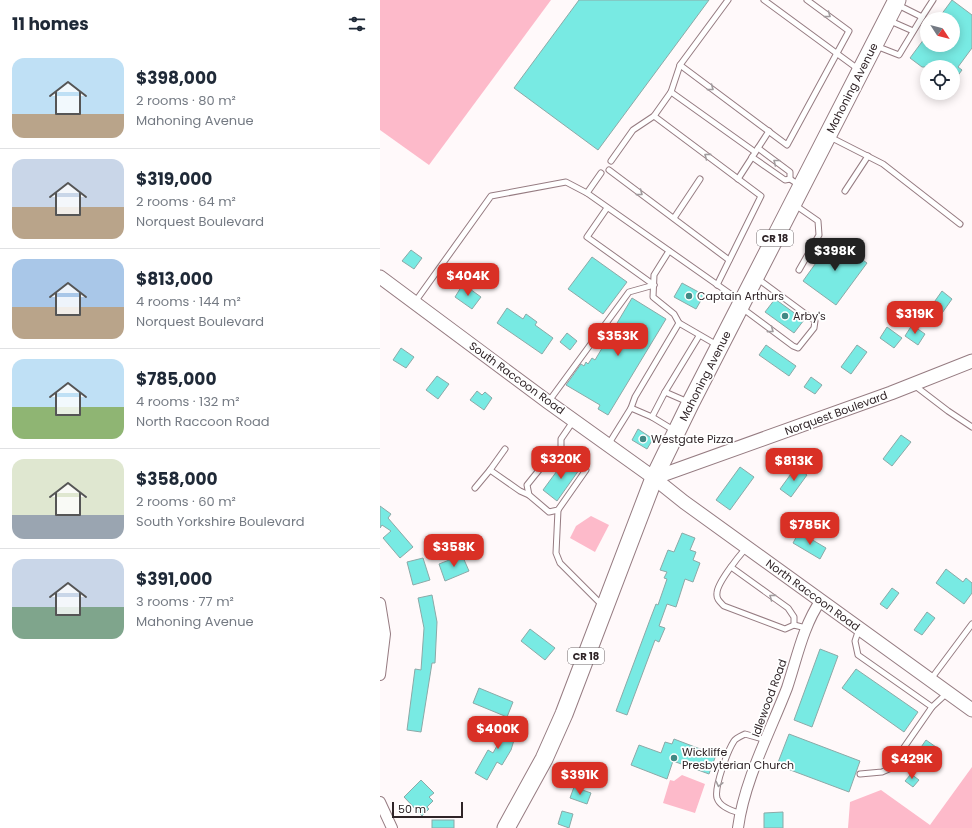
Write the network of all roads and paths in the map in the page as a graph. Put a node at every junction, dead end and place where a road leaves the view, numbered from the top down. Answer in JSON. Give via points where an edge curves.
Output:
{"nodes":[{"id":1,"x":728,"y":0,"type":"edge"},
{"id":2,"x":764,"y":0,"type":"edge"},
{"id":3,"x":807,"y":0,"type":"edge"},
{"id":4,"x":933,"y":0,"type":"edge"},
{"id":5,"x":896,"y":2,"type":"edge"},
{"id":6,"x":925,"y":12,"type":"edge"},
{"id":7,"x":920,"y":16,"type":"edge"},
{"id":8,"x":887,"y":20,"type":"junction"},
{"id":9,"x":920,"y":20,"type":"edge"},
{"id":10,"x":913,"y":31,"type":"junction"},
{"id":11,"x":874,"y":45,"type":"junction"},
{"id":12,"x":837,"y":53,"type":"junction"},
{"id":13,"x":680,"y":64,"type":"junction"},
{"id":14,"x":861,"y":70,"type":"junction"},
{"id":15,"x":671,"y":92,"type":"junction"},
{"id":16,"x":654,"y":116,"type":"junction"},
{"id":17,"x":769,"y":131,"type":"junction"},
{"id":18,"x":828,"y":136,"type":"junction"},
{"id":19,"x":755,"y":152,"type":"junction"},
{"id":20,"x":868,"y":156,"type":"junction"},
{"id":21,"x":611,"y":161,"type":"dead end"},
{"id":22,"x":609,"y":170,"type":"dead end"},
{"id":23,"x":601,"y":174,"type":"dead end"},
{"id":24,"x":700,"y":179,"type":"dead end"},
{"id":25,"x":738,"y":179,"type":"junction"},
{"id":26,"x":796,"y":183,"type":"junction"},
{"id":27,"x":845,"y":191,"type":"dead end"},
{"id":28,"x":587,"y":193,"type":"junction"},
{"id":29,"x":793,"y":204,"type":"junction"},
{"id":30,"x":607,"y":208,"type":"junction"},
{"id":31,"x":674,"y":218,"type":"junction"},
{"id":32,"x":960,"y":224,"type":"dead end"},
{"id":33,"x":669,"y":251,"type":"junction"},
{"id":34,"x":729,"y":260,"type":"junction"},
{"id":35,"x":799,"y":270,"type":"dead end"},
{"id":36,"x":380,"y":277,"type":"edge"},
{"id":37,"x":755,"y":277,"type":"junction"},
{"id":38,"x":654,"y":285,"type":"junction"},
{"id":39,"x":717,"y":285,"type":"junction"},
{"id":40,"x":414,"y":302,"type":"junction"},
{"id":41,"x":741,"y":304,"type":"junction"},
{"id":42,"x":679,"y":323,"type":"junction"},
{"id":43,"x":699,"y":336,"type":"junction"},
{"id":44,"x":720,"y":346,"type":"junction"},
{"id":45,"x":972,"y":361,"type":"edge"},
{"id":46,"x":913,"y":385,"type":"junction"},
{"id":47,"x":665,"y":392,"type":"junction"},
{"id":48,"x":548,"y":402,"type":"junction"},
{"id":49,"x":690,"y":404,"type":"junction"},
{"id":50,"x":631,"y":408,"type":"junction"},
{"id":51,"x":652,"y":417,"type":"junction"},
{"id":52,"x":574,"y":420,"type":"junction"},
{"id":53,"x":972,"y":427,"type":"edge"},
{"id":54,"x":676,"y":432,"type":"junction"},
{"id":55,"x":608,"y":445,"type":"junction"},
{"id":56,"x":505,"y":449,"type":"dead end"},
{"id":57,"x":560,"y":449,"type":"junction"},
{"id":58,"x":490,"y":470,"type":"junction"},
{"id":59,"x":654,"y":478,"type":"junction"},
{"id":60,"x":475,"y":488,"type":"dead end"},
{"id":61,"x":528,"y":495,"type":"junction"},
{"id":62,"x":558,"y":510,"type":"junction"},
{"id":63,"x":747,"y":547,"type":"junction"},
{"id":64,"x":731,"y":567,"type":"junction"},
{"id":65,"x":821,"y":600,"type":"junction"},
{"id":66,"x":380,"y":603,"type":"edge"},
{"id":67,"x":604,"y":607,"type":"junction"},
{"id":68,"x":972,"y":624,"type":"edge"},
{"id":69,"x":794,"y":625,"type":"junction"},
{"id":70,"x":807,"y":628,"type":"junction"},
{"id":71,"x":860,"y":628,"type":"junction"},
{"id":72,"x":380,"y":675,"type":"edge"},
{"id":73,"x":931,"y":680,"type":"junction"},
{"id":74,"x":947,"y":692,"type":"junction"},
{"id":75,"x":932,"y":707,"type":"junction"},
{"id":76,"x":972,"y":710,"type":"edge"},
{"id":77,"x":767,"y":740,"type":"junction"},
{"id":78,"x":860,"y":774,"type":"dead end"},
{"id":79,"x":380,"y":802,"type":"edge"},
{"id":80,"x":740,"y":813,"type":"junction"},
{"id":81,"x":392,"y":828,"type":"edge"},
{"id":82,"x":506,"y":828,"type":"edge"},
{"id":83,"x":738,"y":828,"type":"edge"}],
"edges":[{"from":1,"to":13,"type":"lane"},
{"from":2,"to":12,"type":"lane"},
{"from":3,"to":12,"type":"lane","one_way":true,"via":[[849,31]]},
{"from":4,"to":6,"type":"lane"},
{"from":5,"to":7,"type":"lane"},
{"from":5,"to":8,"type":"main road","name":"Mahoning Avenue","number":"CR 18"},
{"from":8,"to":10,"type":"lane"},
{"from":8,"to":11,"type":"main road","name":"Mahoning Avenue","number":"CR 18"},
{"from":9,"to":10,"type":"lane"},
{"from":10,"to":11,"type":"lane","via":[[899,55]]},
{"from":11,"to":14,"type":"main road","name":"Mahoning Avenue","number":"CR 18"},
{"from":12,"to":14,"type":"lane"},
{"from":12,"to":17,"type":"lane","via":[[787,145]]},
{"from":13,"to":15,"type":"lane"},
{"from":13,"to":17,"type":"lane","one_way":true},
{"from":14,"to":18,"type":"main road","name":"Mahoning Avenue","number":"CR 18"},
{"from":15,"to":16,"type":"lane"},
{"from":15,"to":19,"type":"lane"},
{"from":16,"to":21,"type":"lane","via":[[634,130]]},
{"from":25,"to":16,"type":"lane","one_way":true},
{"from":17,"to":19,"type":"lane"},
{"from":18,"to":20,"type":"lane"},
{"from":18,"to":26,"type":"main road","name":"Mahoning Avenue","number":"CR 18"},
{"from":19,"to":25,"type":"lane"},
{"from":19,"to":26,"type":"lane","via":[[785,180]]},
{"from":26,"to":19,"type":"lane","one_way":true,"via":[[790,172]]},
{"from":20,"to":27,"type":"lane"},
{"from":20,"to":32,"type":"lane","via":[[883,164]]},
{"from":22,"to":31,"type":"lane","one_way":true},
{"from":23,"to":28,"type":"lane"},
{"from":24,"to":31,"type":"lane"},
{"from":25,"to":34,"type":"lane","via":[[762,196]]},
{"from":26,"to":29,"type":"main road","name":"Mahoning Avenue","number":"CR 18"},
{"from":28,"to":30,"type":"lane"},
{"from":28,"to":40,"type":"lane","via":[[566,182],[491,196]]},
{"from":29,"to":35,"type":"lane","via":[[818,221],[819,235]]},
{"from":29,"to":37,"type":"main road","name":"Mahoning Avenue","number":"CR 18"},
{"from":30,"to":33,"type":"lane"},
{"from":30,"to":38,"type":"lane","via":[[588,237]]},
{"from":31,"to":34,"type":"lane"},
{"from":33,"to":38,"type":"lane","via":[[654,275]]},
{"from":33,"to":39,"type":"lane"},
{"from":34,"to":39,"type":"lane"},
{"from":36,"to":40,"type":"street","name":"South Raccoon Road"},
{"from":37,"to":41,"type":"main road","name":"Mahoning Avenue","number":"CR 18"},
{"from":41,"to":37,"type":"lane","one_way":true,"via":[[798,348],[814,328],[815,322],[805,313]]},
{"from":38,"to":42,"type":"lane","via":[[653,296],[674,314]]},
{"from":38,"to":48,"type":"lane","via":[[629,292]]},
{"from":39,"to":41,"type":"lane"},
{"from":40,"to":48,"type":"street","name":"South Raccoon Road"},
{"from":41,"to":44,"type":"main road","name":"Mahoning Avenue","number":"CR 18"},
{"from":42,"to":43,"type":"lane"},
{"from":42,"to":50,"type":"lane"},
{"from":43,"to":44,"type":"lane"},
{"from":43,"to":47,"type":"lane"},
{"from":44,"to":49,"type":"main road","name":"Mahoning Avenue","number":"CR 18"},
{"from":45,"to":46,"type":"street","name":"Norquest Boulevard"},
{"from":46,"to":53,"type":"lane"},
{"from":46,"to":59,"type":"street","name":"Norquest Boulevard"},
{"from":47,"to":49,"type":"lane"},
{"from":47,"to":51,"type":"lane"},
{"from":48,"to":52,"type":"street","name":"South Raccoon Road"},
{"from":49,"to":54,"type":"main road","name":"Mahoning Avenue","number":"CR 18"},
{"from":50,"to":51,"type":"lane"},
{"from":50,"to":55,"type":"lane"},
{"from":51,"to":54,"type":"lane"},
{"from":52,"to":55,"type":"street","name":"South Raccoon Road"},
{"from":52,"to":57,"type":"lane","via":[[561,439]]},
{"from":54,"to":59,"type":"main road","name":"Mahoning Avenue","number":"CR 18"},
{"from":55,"to":59,"type":"street","name":"South Raccoon Road"},
{"from":56,"to":58,"type":"lane"},
{"from":57,"to":61,"type":"lane","via":[[552,454],[527,485]]},
{"from":57,"to":62,"type":"lane","via":[[582,464],[586,470]]},
{"from":58,"to":60,"type":"lane"},
{"from":58,"to":61,"type":"lane"},
{"from":59,"to":63,"type":"street","name":"North Raccoon Road"},
{"from":59,"to":67,"type":"main road","name":"Mahoning Avenue","number":"CR 18"},
{"from":61,"to":62,"type":"lane","via":[[550,512]]},
{"from":62,"to":67,"type":"lane","via":[[556,553],[560,563]]},
{"from":63,"to":64,"type":"lane"},
{"from":63,"to":65,"type":"street","name":"North Raccoon Road"},
{"from":69,"to":64,"type":"lane","one_way":true,"via":[[794,617],[788,608]]},
{"from":64,"to":69,"type":"lane","via":[[716,591],[724,606],[785,629]]},
{"from":65,"to":70,"type":"street","name":"Idlewood Road"},
{"from":65,"to":71,"type":"street","name":"North Raccoon Road"},
{"from":66,"to":72,"type":"street","via":[[385,634]]},
{"from":67,"to":82,"type":"main road","name":"Mahoning Avenue","number":"CR 18","via":[[564,714],[544,759]]},
{"from":68,"to":73,"type":"lane"},
{"from":69,"to":70,"type":"lane"},
{"from":70,"to":77,"type":"street","name":"Idlewood Road"},
{"from":71,"to":73,"type":"street","name":"North Raccoon Road"},
{"from":71,"to":75,"type":"lane","via":[[854,641],[858,655]]},
{"from":73,"to":74,"type":"street","name":"North Raccoon Road"},
{"from":74,"to":75,"type":"lane"},
{"from":74,"to":76,"type":"street","name":"North Raccoon Road"},
{"from":75,"to":78,"type":"lane","via":[[889,769]]},
{"from":77,"to":80,"type":"street","name":"Idlewood Road"},
{"from":77,"to":80,"type":"lane","one_way":true,"via":[[745,734],[735,740],[725,761],[717,798],[731,811]]},
{"from":79,"to":81,"type":"street"},
{"from":80,"to":83,"type":"street","name":"Idlewood Road"}]}
